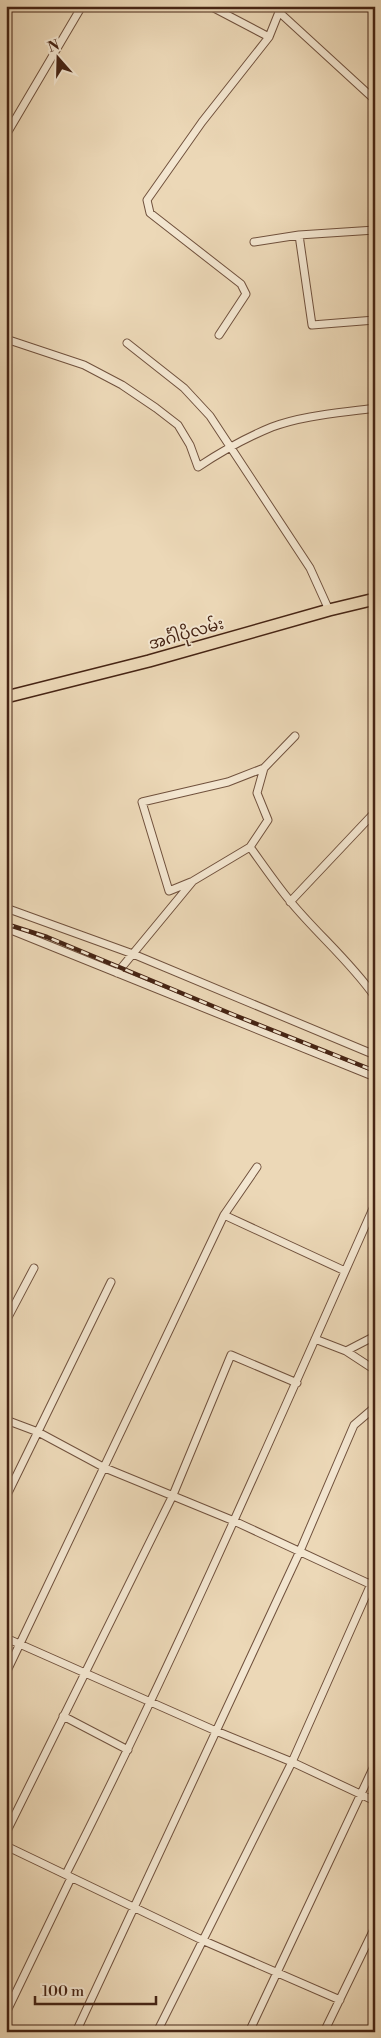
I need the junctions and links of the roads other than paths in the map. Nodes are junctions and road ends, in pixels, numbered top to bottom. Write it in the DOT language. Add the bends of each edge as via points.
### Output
graph roads {
  1 [pos="82,6"];
  2 [pos="210,6"];
  3 [pos="278,9"];
  4 [pos="269,37"];
  5 [pos="375,100"];
  6 [pos="6,135"];
  7 [pos="374,231"];
  8 [pos="299,235"];
  9 [pos="254,242"];
  10 [pos="375,320"];
  11 [pos="219,335"];
  12 [pos="6,339"];
  13 [pos="127,343"];
  14 [pos="375,408"];
  15 [pos="230,446"];
  16 [pos="375,599"];
  17 [pos="329,610"];
  18 [pos="6,697"];
  19 [pos="295,736"];
  20 [pos="264,768"];
  21 [pos="375,812"];
  22 [pos="250,847"];
  23 [pos="193,881"];
  24 [pos="290,902"];
  25 [pos="6,908"];
  26 [pos="6,928"];
  27 [pos="133,954"];
  28 [pos="117,973"];
  29 [pos="375,997"];
  30 [pos="375,1055"];
  31 [pos="375,1077"];
  32 [pos="257,1167"];
  33 [pos="375,1204"];
  34 [pos="224,1214"];
  35 [pos="34,1268"];
  36 [pos="345,1271"];
  37 [pos="111,1282"];
  38 [pos="6,1321"];
  39 [pos="375,1336"];
  40 [pos="315,1339"];
  41 [pos="346,1351"];
  42 [pos="375,1370"];
  43 [pos="297,1382"];
  44 [pos="375,1407"];
  45 [pos="6,1420"];
  46 [pos="38,1432"];
  47 [pos="105,1468"];
  48 [pos="172,1495"];
  49 [pos="6,1497"];
  50 [pos="234,1521"];
  51 [pos="300,1551"];
  52 [pos="375,1575"];
  53 [pos="373,1585"];
  54 [pos="6,1638"];
  55 [pos="20,1645"];
  56 [pos="84,1672"];
  57 [pos="6,1673"];
  58 [pos="151,1701"];
  59 [pos="62,1716"];
  60 [pos="216,1731"];
  61 [pos="128,1750"];
  62 [pos="292,1762"];
  63 [pos="375,1764"];
  64 [pos="361,1795"];
  65 [pos="375,1801"];
  66 [pos="6,1833"];
  67 [pos="6,1846"];
  68 [pos="68,1876"];
  69 [pos="133,1907"];
  70 [pos="375,1927"];
  71 [pos="202,1940"];
  72 [pos="275,1973"];
  73 [pos="340,2000"];
  74 [pos="6,2013"];
  75 [pos="76,2032"];
  76 [pos="157,2032"];
  77 [pos="249,2032"];
  78 [pos="324,2032"];
  1 -- 6 [label="street"];
  2 -- 4 [label="street"];
  3 -- 4 [label="street"];
  3 -- 5 [label="street"];
  4 -- 11 [label="street" via="202,122 147,200 150,213 241,284 246,294"];
  7 -- 8 [label="street"];
  8 -- 9 [label="street"];
  8 -- 10 [label="street" via="312,325"];
  12 -- 15 [label="street" via="84,365 122,385 178,425 198,467"];
  13 -- 15 [label="street" via="184,388 210,416"];
  14 -- 15 [label="street" via="302,419"];
  15 -- 17 [label="street" via="310,568"];
  16 -- 17 [label="main road, အင်္ဂါပိုလမ်း"];
  17 -- 18 [label="main road, အင်္ဂါပိုလမ်း"];
  19 -- 20 [label="street"];
  20 -- 22 [label="street" via="257,793 268,820"];
  20 -- 23 [label="street" via="228,782 142,802 169,891"];
  21 -- 24 [label="street"];
  22 -- 23 [label="street"];
  22 -- 24 [label="street"];
  23 -- 27 [label="street"];
  24 -- 29 [label="street"];
  25 -- 27 [label="street"];
  26 -- 28 [label="street"];
  27 -- 28 [label="street"];
  27 -- 30 [label="street"];
  28 -- 31 [label="street"];
  32 -- 34 [label="street"];
  33 -- 36 [label="street"];
  34 -- 36 [label="street"];
  34 -- 47 [label="street"];
  35 -- 38 [label="street"];
  36 -- 40 [label="street"];
  37 -- 46 [label="street"];
  39 -- 41 [label="street"];
  40 -- 41 [label="street"];
  40 -- 43 [label="street"];
  41 -- 42 [label="street"];
  43 -- 48 [label="street" via="231,1355"];
  43 -- 50 [label="street"];
  44 -- 51 [label="street" via="354,1425"];
  45 -- 46 [label="street"];
  46 -- 47 [label="street"];
  46 -- 49 [label="street"];
  47 -- 48 [label="street"];
  47 -- 55 [label="street"];
  48 -- 50 [label="street"];
  48 -- 56 [label="street"];
  50 -- 51 [label="street"];
  50 -- 58 [label="street"];
  51 -- 53 [label="street"];
  51 -- 60 [label="street"];
  52 -- 53 [label="street"];
  53 -- 62 [label="street"];
  54 -- 55 [label="street"];
  55 -- 56 [label="street"];
  55 -- 57 [label="street"];
  56 -- 58 [label="street"];
  56 -- 59 [label="street"];
  58 -- 60 [label="street"];
  58 -- 61 [label="street"];
  59 -- 61 [label="street"];
  59 -- 66 [label="street"];
  60 -- 62 [label="street"];
  60 -- 69 [label="street"];
  61 -- 68 [label="street"];
  62 -- 64 [label="street"];
  62 -- 71 [label="street"];
  63 -- 64 [label="street"];
  64 -- 65 [label="street"];
  64 -- 72 [label="street"];
  67 -- 68 [label="street"];
  68 -- 69 [label="street"];
  68 -- 74 [label="street"];
  69 -- 71 [label="street"];
  69 -- 75 [label="street"];
  70 -- 73 [label="street"];
  71 -- 72 [label="street"];
  71 -- 76 [label="street"];
  72 -- 73 [label="street"];
  72 -- 77 [label="street"];
  73 -- 78 [label="street"];
}
